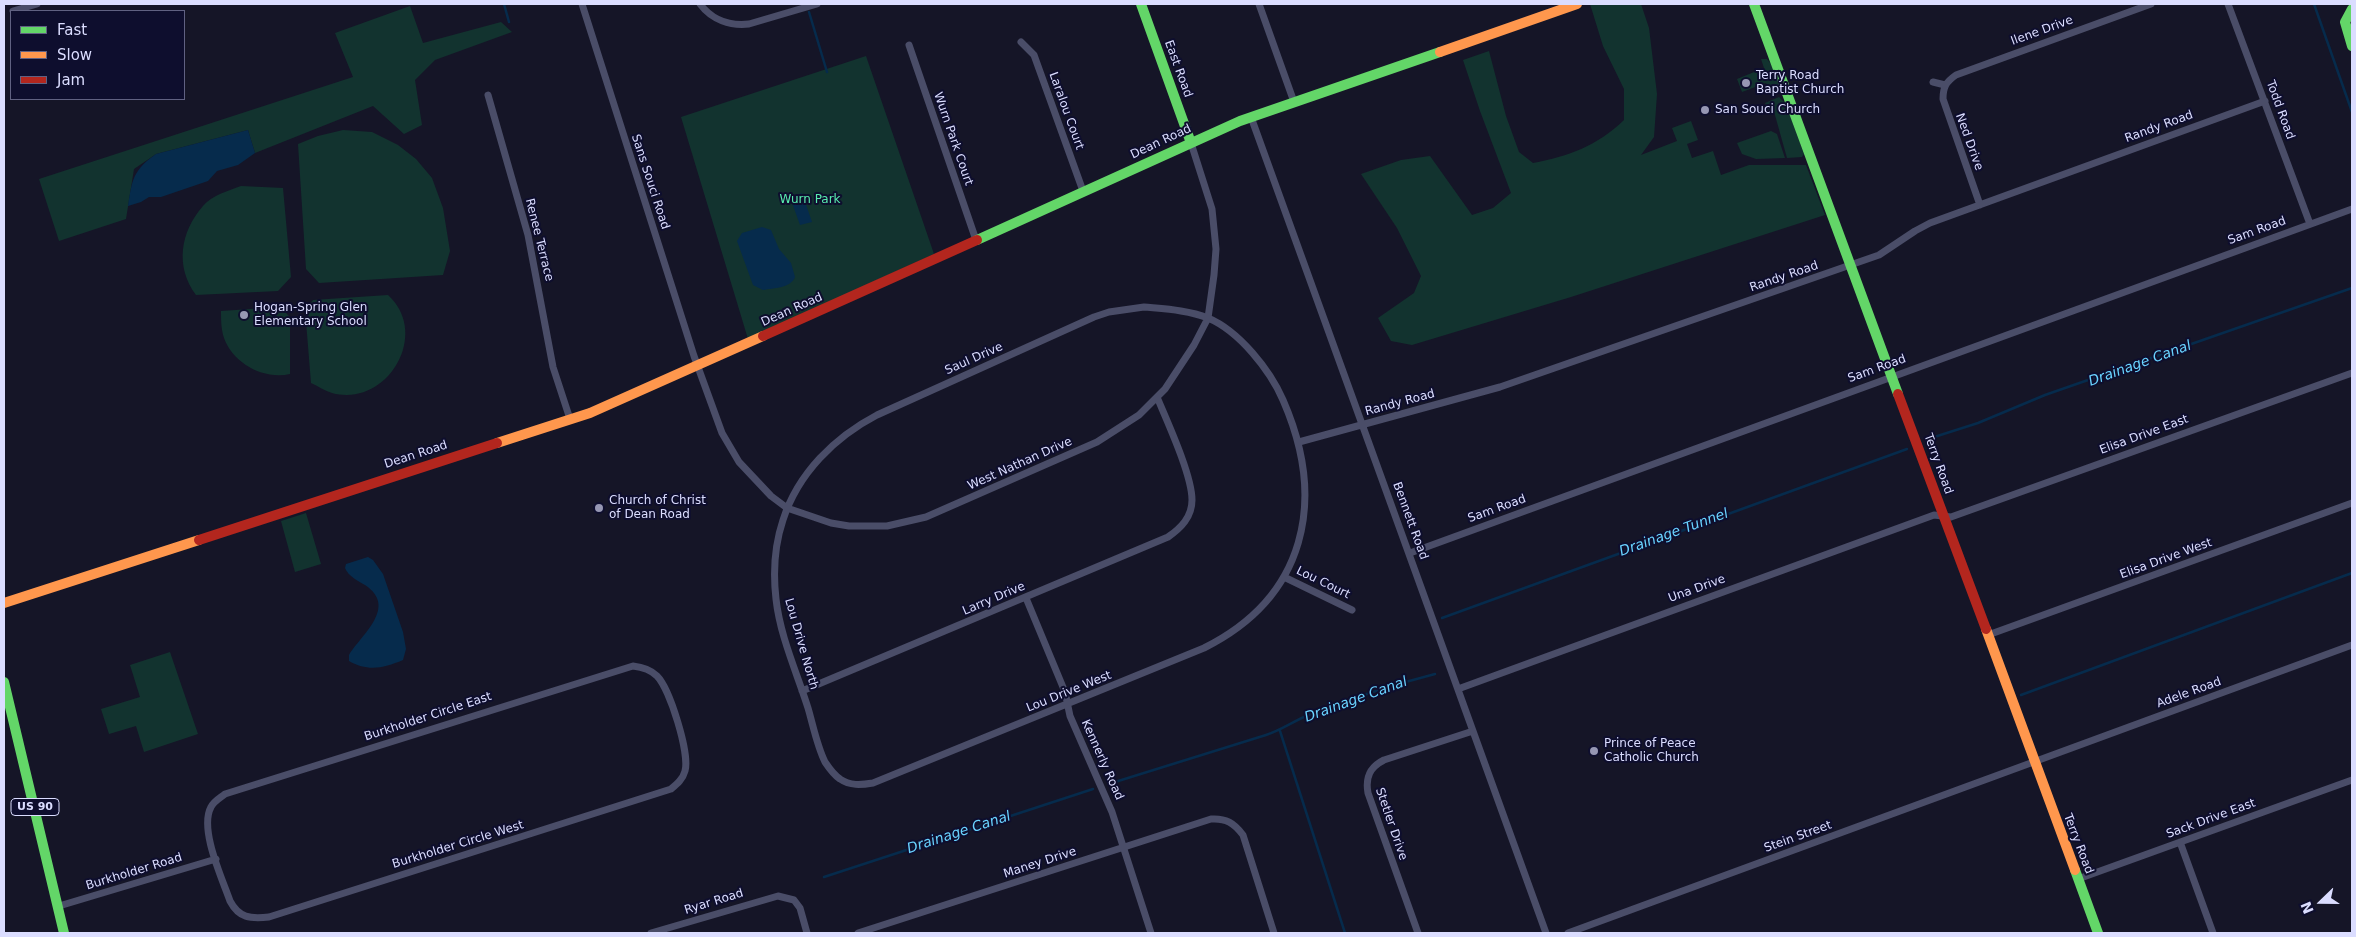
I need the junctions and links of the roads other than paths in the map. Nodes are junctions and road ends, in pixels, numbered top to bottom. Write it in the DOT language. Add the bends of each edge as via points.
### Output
graph roads {
  1 [pos="37,4"];
  2 [pos="582,4"];
  3 [pos="700,4"];
  4 [pos="817,4"];
  5 [pos="1141,4"];
  6 [pos="1259,4"];
  7 [pos="1577,4"];
  8 [pos="1754,4"];
  9 [pos="2151,4"];
  10 [pos="2228,4"];
  11 [pos="2352,9"];
  12 [pos="18,10"];
  13 [pos="1021,42"];
  14 [pos="909,45"];
  15 [pos="2352,46"];
  16 [pos="1933,82"];
  17 [pos="1945,85"];
  18 [pos="488,96"];
  19 [pos="2265,101"];
  20 [pos="1294,102"];
  21 [pos="1251,117"];
  22 [pos="1190,143"];
  23 [pos="1083,191"];
  24 [pos="1980,205"];
  25 [pos="2352,209"];
  26 [pos="2310,224"];
  27 [pos="976,240"];
  28 [pos="1850,265"];
  29 [pos="1208,318"];
  30 [pos="699,366"];
  31 [pos="2352,373"];
  32 [pos="1892,376"];
  33 [pos="1157,397"];
  34 [pos="570,419"];
  35 [pos="1363,425"];
  36 [pos="1298,442"];
  37 [pos="2352,503"];
  38 [pos="787,508"];
  39 [pos="1944,516"];
  40 [pos="1410,553"];
  41 [pos="1284,577"];
  42 [pos="1026,598"];
  43 [pos="4,603"];
  44 [pos="1352,610"];
  45 [pos="1988,636"];
  46 [pos="2352,645"];
  47 [pos="4,682"];
  48 [pos="1458,689"];
  49 [pos="802,691"];
  50 [pos="5,696"];
  51 [pos="1068,704"];
  52 [pos="677,724"];
  53 [pos="1473,731"];
  54 [pos="2034,761"];
  55 [pos="840,780"];
  56 [pos="2352,780"];
  57 [pos="2180,842"];
  58 [pos="1124,847"];
  59 [pos="216,859"];
  60 [pos="2078,879"];
  61 [pos="59,906"];
  62 [pos="64,933"];
  63 [pos="651,933"];
  64 [pos="807,933"];
  65 [pos="858,933"];
  66 [pos="1151,933"];
  67 [pos="1274,933"];
  68 [pos="1418,933"];
  69 [pos="1546,933"];
  70 [pos="1568,933"];
  71 [pos="2098,933"];
  72 [pos="2213,933"];
  1 -- 12 [label="street"];
  2 -- 30 [label="street, Sans Souci Road"];
  3 -- 4 [label="street" via="720,20 739,25"];
  5 -- 22 [label="main road, East Road"];
  6 -- 20 [label="street"];
  7 -- 20 [label="main road, Dean Road"];
  8 -- 28 [label="main road, Terry Road"];
  9 -- 17 [label="street, Ilene Drive" via="1956,75"];
  10 -- 19 [label="street, Todd Road"];
  11 -- 15 [label="main road" via="2345,18"];
  13 -- 23 [label="street, Laralou Court" via="1034,55"];
  14 -- 27 [label="street, Wurn Park Court"];
  16 -- 17 [label="street"];
  17 -- 24 [label="street, Ned Drive" via="1942,99"];
  18 -- 34 [label="street, Renee Terrace" via="531,244 553,368"];
  19 -- 24 [label="street, Randy Road"];
  19 -- 26 [label="street, Todd Road"];
  20 -- 21 [label="main road, Dean Road"];
  21 -- 22 [label="main road, Dean Road"];
  21 -- 35 [label="street, Bennett Road"];
  22 -- 23 [label="main road, Dean Road"];
  22 -- 29 [label="street, West Nathan Drive" via="1206,186 1215,228 1214,275"];
  23 -- 27 [label="main road, Dean Road"];
  24 -- 28 [label="street, Randy Road" via="1922,226 1886,251"];
  25 -- 26 [label="street, Sam Road"];
  26 -- 32 [label="street, Sam Road"];
  27 -- 30 [label="main road, Dean Road"];
  28 -- 32 [label="main road, Terry Road"];
  28 -- 35 [label="street, Randy Road" via="1500,387"];
  29 -- 33 [label="street, West Nathan Drive" via="1194,345"];
  29 -- 36 [label="street, Lou Drive West" via="1247,348 1272,377"];
  29 -- 38 [label="street, Saul Drive" via="1144,307 1109,312 877,415 844,435 807,474"];
  30 -- 34 [label="main road, Dean Road"];
  30 -- 38 [label="street, Sans Souci Road" via="722,433 734,454 751,477"];
  31 -- 39 [label="street, Elisa Drive East" via="1951,517"];
  32 -- 39 [label="main road, Terry Road"];
  32 -- 40 [label="street, Sam Road"];
  33 -- 38 [label="street, West Nathan Drive" via="1139,415 1097,442 913,521 886,526 849,526"];
  33 -- 42 [label="street, Larry Drive" via="1190,485 1192,499 1188,517 1168,537"];
  34 -- 43 [label="main road, Dean Road"];
  35 -- 36 [label="street, Randy Road"];
  35 -- 40 [label="street, Bennett Road"];
  36 -- 41 [label="street, Lou Drive West" via="1305,473 1304,518"];
  37 -- 45 [label="street, Elisa Drive West"];
  38 -- 49 [label="street, Lou Drive North" via="776,555 776,599"];
  39 -- 45 [label="main road, Terry Road"];
  39 -- 48 [label="street, Una Drive" via="1934,515"];
  40 -- 48 [label="street, Bennett Road"];
  41 -- 44 [label="street, Lou Court"];
  41 -- 51 [label="street, Lou Drive West" via="1251,618 1225,638"];
  42 -- 49 [label="street, Larry Drive"];
  42 -- 51 [label="street, Kennerly Road"];
  45 -- 54 [label="main road, Terry Road"];
  46 -- 54 [label="street, Adele Road"];
  47 -- 50 [label="main road, US 90"];
  48 -- 53 [label="street, Bennett Road"];
  49 -- 55 [label="street, Lou Drive North" via="825,761"];
  50 -- 61 [label="main road, US 90"];
  51 -- 55 [label="street, Lou Drive West" via="873,783 850,784"];
  51 -- 58 [label="street, Kennerly Road" via="1070,716"];
  52 -- 59 [label="street, Burkholder Circle East" via="667,693 657,676 642,667 625,667 234,790 217,800 208,813 208,832"];
  52 -- 59 [label="street, Burkholder Circle West" via="686,756 685,772 664,792 269,917 248,918 234,909"];
  53 -- 68 [label="street, Stetler Drive" via="1384,760 1376,764 1368,776 1368,793"];
  53 -- 69 [label="street, Bennett Road"];
  54 -- 60 [label="main road, Terry Road"];
  54 -- 70 [label="street, Stein Street"];
  56 -- 57 [label="street, Sack Drive East"];
  57 -- 60 [label="street, Sack Drive East"];
  57 -- 72 [label="street"];
  58 -- 65 [label="street, Maney Drive"];
  58 -- 66 [label="street, Kennerly Road"];
  58 -- 67 [label="street, Maney Drive" via="1212,819 1229,821 1243,835"];
  59 -- 61 [label="street, Burkholder Road"];
  60 -- 71 [label="main road, Terry Road"];
  61 -- 62 [label="main road, US 90"];
  63 -- 64 [label="street, Ryar Road" via="768,898 785,897 794,900 800,908"];
}
